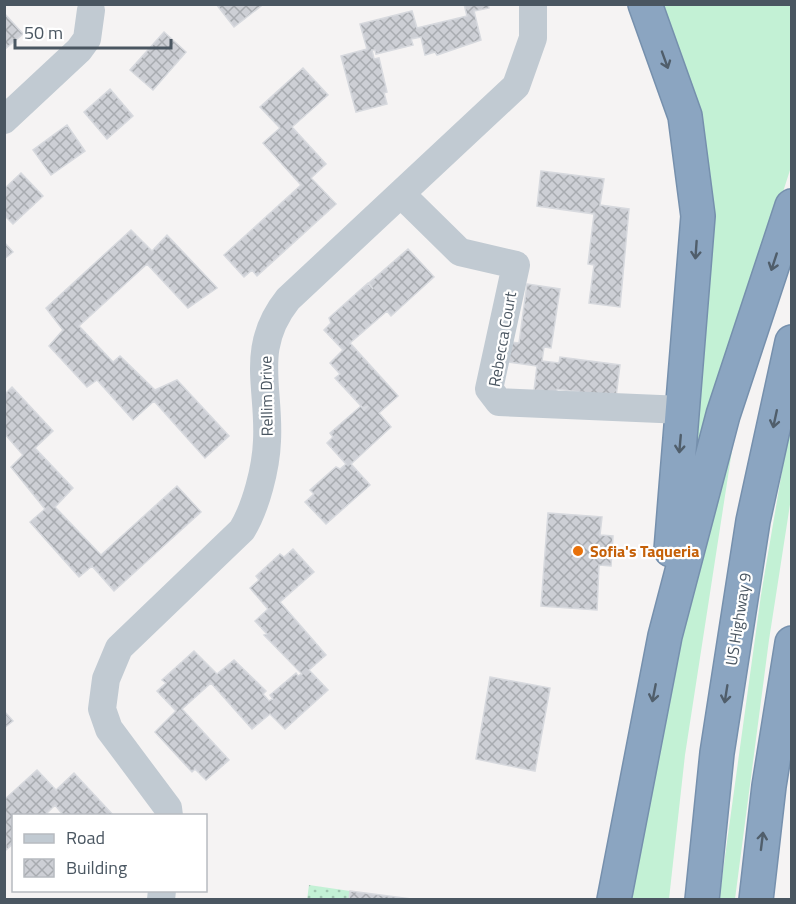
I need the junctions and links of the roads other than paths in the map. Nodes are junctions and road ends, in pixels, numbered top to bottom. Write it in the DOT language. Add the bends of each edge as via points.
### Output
graph roads {
  1 [pos="533,4"];
  2 [pos="645,4"];
  3 [pos="91,10"];
  4 [pos="4,120"];
  5 [pos="402,195"];
  6 [pos="792,206"];
  7 [pos="792,342"];
  8 [pos="683,410"];
  9 [pos="665,636"];
  10 [pos="792,643"];
  11 [pos="170,814"];
  12 [pos="614,900"];
  13 [pos="702,900"];
  14 [pos="756,900"];
  1 -- 5 [label="street, Rellim Drive" via="533,38 516,86"];
  2 -- 8 [label="highway, one-way" via="685,116 698,216"];
  3 -- 4 [label="street" via="87,39 79,50"];
  5 -- 8 [label="street, Rebecca Court" via="460,252 516,265 489,389 493,397 500,402"];
  5 -- 11 [label="street, Rellim Drive" via="278,311 267,333 263,382 267,442 254,511 242,530 119,648 106,679 102,709 109,729"];
  6 -- 9 [label="highway, one-way" via="723,415"];
  7 -- 13 [label="highway, US Highway 9, one-way" via="753,521 717,753"];
  8 -- 9 [label="highway, one-way"];
  9 -- 12 [label="highway, one-way"];
  14 -- 10 [label="highway, one-way"];
}
